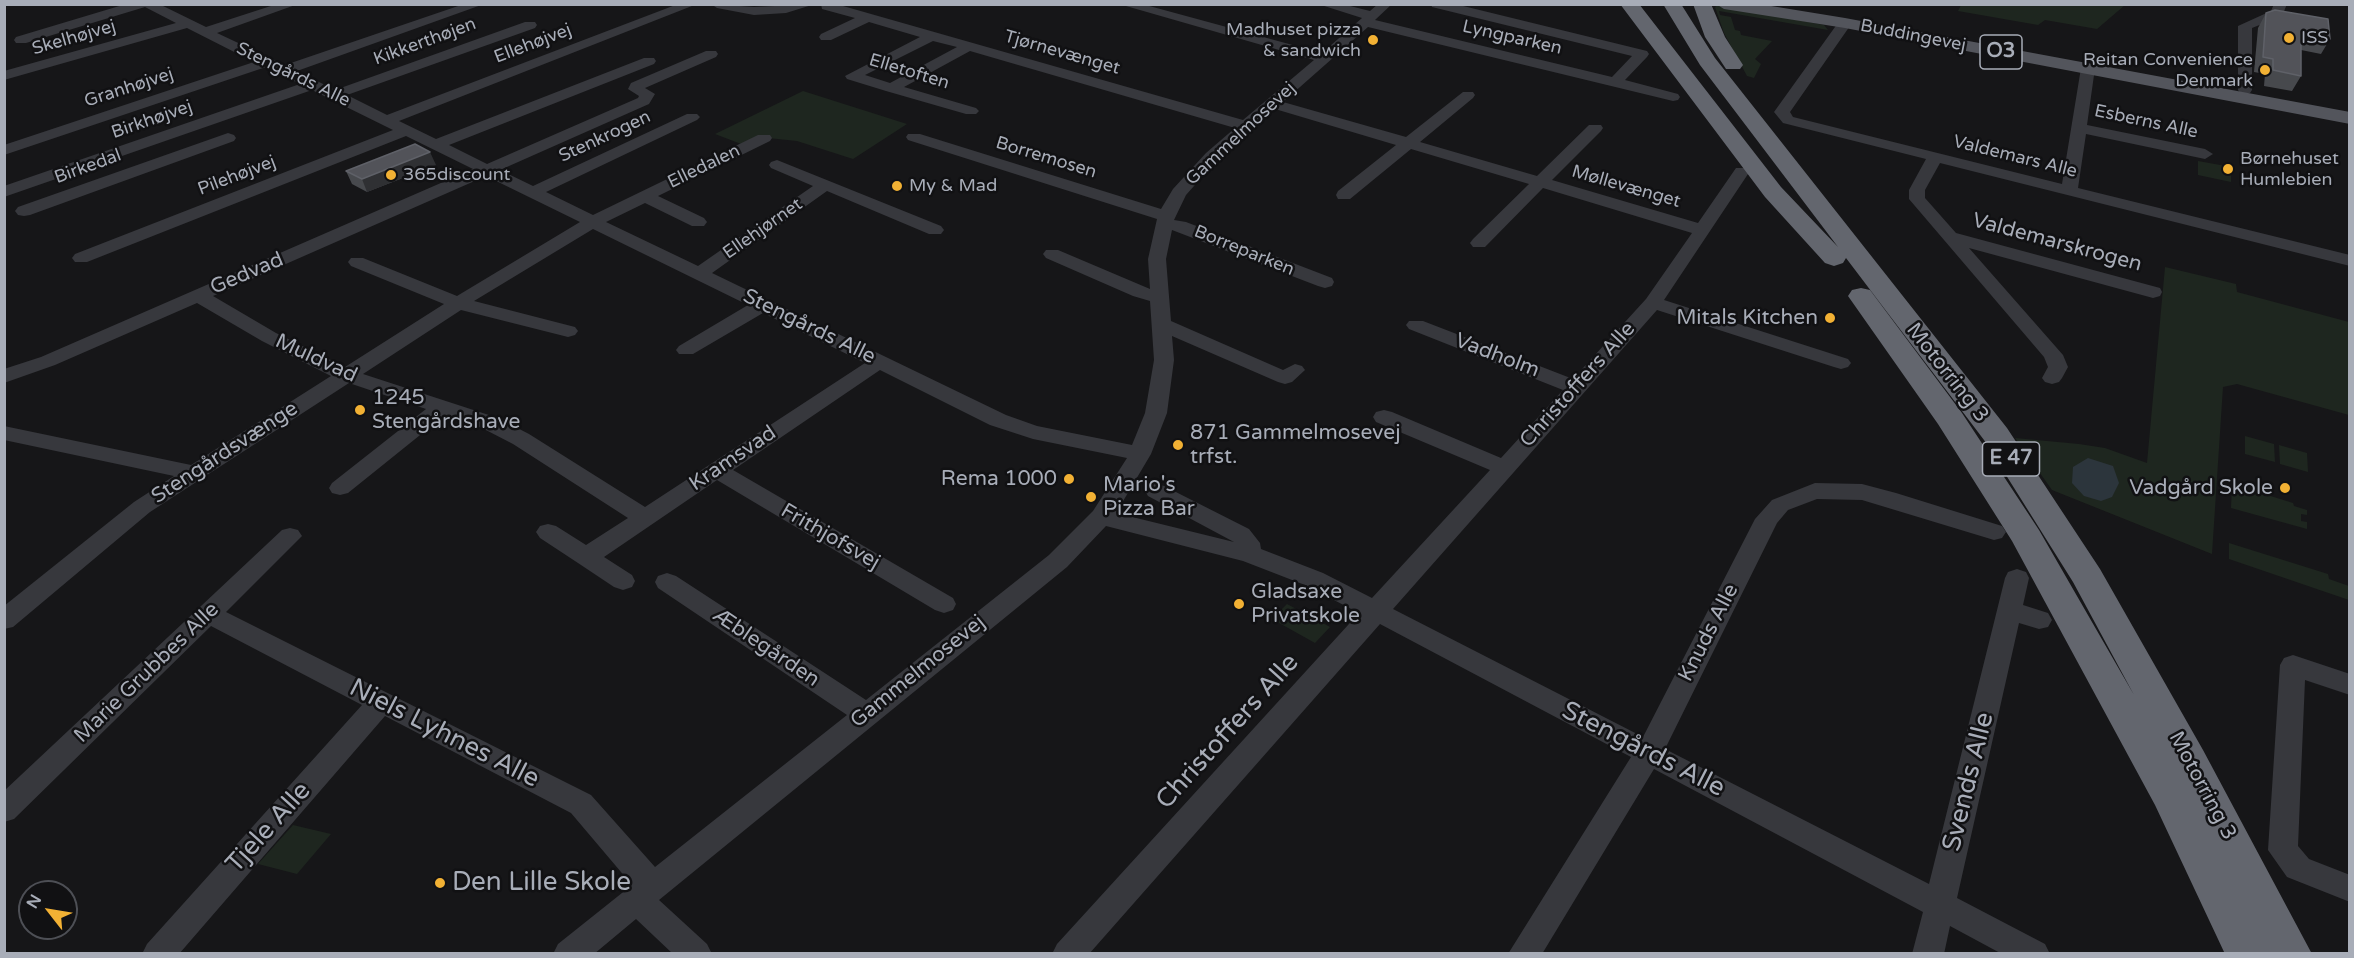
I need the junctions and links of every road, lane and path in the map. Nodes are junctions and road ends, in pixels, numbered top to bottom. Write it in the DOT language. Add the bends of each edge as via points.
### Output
graph roads {
  1 [pos="142,4"];
  2 [pos="148,4"];
  3 [pos="292,4"];
  4 [pos="478,4"];
  5 [pos="691,4"];
  6 [pos="717,4"];
  7 [pos="809,4"];
  8 [pos="1125,4"];
  9 [pos="1324,4"];
  10 [pos="1386,4"];
  11 [pos="1437,4"];
  12 [pos="1629,4"];
  13 [pos="1654,4"];
  14 [pos="1672,4"];
  15 [pos="1702,4"];
  16 [pos="1724,4"];
  17 [pos="1785,4"];
  18 [pos="2281,4"];
  19 [pos="827,6"];
  20 [pos="1747,6"];
  21 [pos="1848,17"];
  22 [pos="867,18"];
  23 [pos="1369,19"];
  24 [pos="188,24"];
  25 [pos="530,25"];
  26 [pos="205,32"];
  27 [pos="808,32"];
  28 [pos="932,36"];
  29 [pos="826,37"];
  30 [pos="21,40"];
  31 [pos="844,43"];
  32 [pos="968,47"];
  33 [pos="711,54"];
  34 [pos="1324,58"];
  35 [pos="649,60"];
  36 [pos="267,63"];
  37 [pos="2088,68"];
  38 [pos="283,70"];
  39 [pos="4,76"];
  40 [pos="1615,82"];
  41 [pos="312,85"];
  42 [pos="891,88"];
  43 [pos="2245,90"];
  44 [pos="334,95"];
  45 [pos="1468,95"];
  46 [pos="1673,97"];
  47 [pos="1272,103"];
  48 [pos="2349,109"];
  49 [pos="971,111"];
  50 [pos="692,117"];
  51 [pos="2349,117"];
  52 [pos="388,120"];
  53 [pos="1246,126"];
  54 [pos="1595,128"];
  55 [pos="2079,128"];
  56 [pos="408,130"];
  57 [pos="914,137"];
  58 [pos="228,138"];
  59 [pos="764,138"];
  60 [pos="1408,143"];
  61 [pos="438,144"];
  62 [pos="139,145"];
  63 [pos="4,150"];
  64 [pos="2205,154"];
  65 [pos="1935,158"];
  66 [pos="165,160"];
  67 [pos="777,165"];
  68 [pos="488,170"];
  69 [pos="1742,180"];
  70 [pos="1540,182"];
  71 [pos="825,185"];
  72 [pos="2069,190"];
  73 [pos="4,192"];
  74 [pos="534,192"];
  75 [pos="1344,195"];
  76 [pos="644,196"];
  77 [pos="24,211"];
  78 [pos="1164,219"];
  79 [pos="594,221"];
  80 [pos="698,222"];
  81 [pos="935,230"];
  82 [pos="1702,230"];
  83 [pos="1950,237"];
  84 [pos="1479,243"];
  85 [pos="1837,246"];
  86 [pos="1052,254"];
  87 [pos="81,258"];
  88 [pos="2349,261"];
  89 [pos="357,262"];
  90 [pos="700,273"];
  91 [pos="1324,282"];
  92 [pos="2153,292"];
  93 [pos="197,295"];
  94 [pos="1159,297"];
  95 [pos="458,303"];
  96 [pos="1653,303"];
  97 [pos="764,304"];
  98 [pos="1160,323"];
  99 [pos="1416,325"];
  100 [pos="568,332"];
  101 [pos="686,350"];
  102 [pos="4,358"];
  103 [pos="879,362"];
  104 [pos="1841,363"];
  105 [pos="23,368"];
  106 [pos="1295,370"];
  107 [pos="346,375"];
  108 [pos="4,377"];
  109 [pos="2052,378"];
  110 [pos="1577,388"];
  111 [pos="442,407"];
  112 [pos="1384,417"];
  113 [pos="4,433"];
  114 [pos="1140,454"];
  115 [pos="1503,467"];
  116 [pos="716,471"];
  117 [pos="194,473"];
  118 [pos="340,488"];
  119 [pos="1156,491"];
  120 [pos="1101,517"];
  121 [pos="645,518"];
  122 [pos="548,532"];
  123 [pos="1994,532"];
  124 [pos="290,536"];
  125 [pos="1249,554"];
  126 [pos="586,557"];
  127 [pos="2017,578"];
  128 [pos="622,580"];
  129 [pos="667,582"];
  130 [pos="944,604"];
  131 [pos="2010,610"];
  132 [pos="1375,611"];
  133 [pos="209,614"];
  134 [pos="4,620"];
  135 [pos="2039,620"];
  136 [pos="2349,685"];
  137 [pos="381,702"];
  138 [pos="866,714"];
  139 [pos="1649,753"];
  140 [pos="4,810"];
  141 [pos="2349,890"];
  142 [pos="645,893"];
  143 [pos="1940,904"];
  144 [pos="158,954"];
  145 [pos="569,954"];
  146 [pos="696,954"];
  147 [pos="1068,954"];
  148 [pos="1524,954"];
  149 [pos="1928,954"];
  150 [pos="2034,954"];
  151 [pos="2248,954"];
  152 [pos="2290,954"];
  1 -- 30 [label="street"];
  2 -- 24 [label="street, Stengårds Alle"];
  3 -- 26 [label="street"];
  4 -- 38 [label="street"];
  5 -- 52 [label="street, Ellehøjvej"];
  6 -- 7 [label="street" via="754,11"];
  8 -- 34 [label="street"];
  9 -- 23 [label="street, Lyngparken"];
  10 -- 23 [label="street, Gammelmosevej"];
  11 -- 40 [label="street, Lyngparken" via="1642,54"];
  12 -- 85 [label="highway" via="1773,192"];
  13 -- 85 [label="highway, Motorring 3 / E 47" via="1680,48"];
  14 -- 85 [label="highway, Motorring 3 / E 47" via="1707,61"];
  15 -- 85 [label="highway" via="1715,37 1814,182"];
  16 -- 20 [label="main road, Buddingevej / O3"];
  17 -- 21 [label="main road, Buddingevej / O3"];
  18 -- 43 [label="street" via="2277,13 2245,26"];
  19 -- 22 [label="street, Tjørnevænget"];
  20 -- 21 [label="main road, Buddingevej / O3"];
  21 -- 37 [label="main road, Buddingevej / O3"];
  21 -- 43 [label="main road, Buddingevej / O3"];
  21 -- 65 [label="street, Valdemars Alle" via="1782,115 1793,122"];
  22 -- 28 [label="street, Tjørnevænget"];
  22 -- 29 [label="street"];
  23 -- 34 [label="street, Gammelmosevej"];
  23 -- 40 [label="street, Lyngparken"];
  24 -- 26 [label="street, Stengårds Alle"];
  24 -- 39 [label="street, Skelhøjvej"];
  25 -- 44 [label="street, Kikkerthøjen"];
  26 -- 36 [label="street, Stengårds Alle"];
  27 -- 29 [label="street"];
  28 -- 32 [label="street, Tjørnevænget"];
  28 -- 42 [label="street, Elletoften" via="852,76"];
  29 -- 31 [label="street"];
  32 -- 42 [label="street"];
  32 -- 53 [label="street, Tjørnevænget"];
  33 -- 68 [label="street" via="636,86 635,89 648,94 644,101"];
  34 -- 47 [label="street, Gammelmosevej"];
  35 -- 61 [label="street"];
  36 -- 38 [label="street, Stengårds Alle"];
  36 -- 63 [label="street, Granhøjvej"];
  37 -- 51 [label="main road, Buddingevej / O3"];
  37 -- 55 [label="street, Esberns Alle"];
  38 -- 41 [label="street, Stengårds Alle"];
  40 -- 46 [label="street, Lyngparken"];
  41 -- 44 [label="street, Stengårds Alle"];
  41 -- 62 [label="street, Birkhøjvej"];
  42 -- 49 [label="street, Elletoften"];
  43 -- 48 [label="main road, Buddingevej / O3"];
  44 -- 52 [label="street, Stengårds Alle"];
  45 -- 60 [label="street"];
  47 -- 53 [label="street, Gammelmosevej"];
  47 -- 60 [label="street, Møllevænget"];
  50 -- 74 [label="street, Stenkrogen"];
  52 -- 56 [label="street, Stengårds Alle"];
  53 -- 78 [label="street, Gammelmosevej" via="1191,178"];
  54 -- 70 [label="street, Møllevænget"];
  55 -- 64 [label="street, Esberns Alle"];
  55 -- 72 [label="street, Esberns Alle"];
  56 -- 61 [label="street, Stengårds Alle"];
  56 -- 87 [label="street, Pilehøjvej"];
  57 -- 78 [label="street, Borremosen"];
  58 -- 66 [label="street, Birkedal"];
  59 -- 76 [label="street, Elledalen"];
  60 -- 70 [label="street, Møllevænget"];
  60 -- 75 [label="street"];
  61 -- 68 [label="street, Stengårds Alle"];
  62 -- 66 [label="street, Birkedal"];
  62 -- 73 [label="street, Birkhøjvej"];
  65 -- 72 [label="street, Valdemars Alle"];
  65 -- 83 [label="street, Valdemarskrogen" via="1916,194"];
  66 -- 77 [label="street, Birkedal"];
  67 -- 71 [label="street, Ellehjørnet"];
  68 -- 74 [label="street, Stengårds Alle"];
  68 -- 93 [label="street, Gedvad"];
  69 -- 82 [label="street, Christoffers Alle"];
  70 -- 82 [label="street, Møllevænget"];
  70 -- 84 [label="street, Møllevænget"];
  71 -- 81 [label="street, Ellehjørnet"];
  71 -- 90 [label="street, Ellehjørnet"];
  72 -- 88 [label="street, Valdemars Alle"];
  74 -- 79 [label="street, Stengårds Alle"];
  76 -- 79 [label="street, Elledalen"];
  76 -- 80 [label="street, Elledalen"];
  78 -- 91 [label="street, Borreparken"];
  78 -- 94 [label="street, Gammelmosevej" via="1157,260"];
  79 -- 90 [label="street, Stengårds Alle"];
  79 -- 95 [label="street, Stengårdsvænge"];
  82 -- 96 [label="street, Christoffers Alle"];
  83 -- 92 [label="street, Valdemarskrogen"];
  83 -- 109 [label="street, Valdemarskrogen" via="2053,355 2058,367"];
  85 -- 151 [label="highway, Motorring 3 / E 47" via="2027,538 2165,786"];
  85 -- 152 [label="highway, Motorring 3 / E 47" via="1996,435 2088,578"];
  86 -- 94 [label="street"];
  89 -- 95 [label="street"];
  90 -- 97 [label="street, Stengårds Alle"];
  93 -- 105 [label="street, Gedvad" via="48,361"];
  93 -- 107 [label="street, Muldvad"];
  94 -- 98 [label="street, Gammelmosevej"];
  95 -- 100 [label="street"];
  95 -- 107 [label="street, Stengårdsvænge"];
  96 -- 104 [label="street, Christoffers Alle"];
  96 -- 110 [label="street, Christoffers Alle"];
  97 -- 101 [label="street"];
  97 -- 103 [label="street, Stengårds Alle"];
  98 -- 106 [label="street" via="1285,378"];
  98 -- 114 [label="street, Gammelmosevej" via="1164,372 1156,413"];
  99 -- 110 [label="street, Vadholm"];
  102 -- 105 [label="street"];
  103 -- 114 [label="street, Stengårds Alle" via="998,420 1033,432"];
  103 -- 116 [label="street, Kramsvad"];
  105 -- 108 [label="street, Gedvad"];
  107 -- 111 [label="street, Muldvad"];
  107 -- 117 [label="street, Stengårdsvænge"];
  110 -- 115 [label="street, Christoffers Alle"];
  111 -- 118 [label="street"];
  111 -- 121 [label="street, Muldvad" via="517,437"];
  112 -- 115 [label="street, Christoffers Alle"];
  113 -- 117 [label="street"];
  114 -- 120 [label="street, Gammelmosevej"];
  115 -- 132 [label="street, Christoffers Alle"];
  116 -- 121 [label="street, Kramsvad"];
  116 -- 130 [label="street, Frithjofsvej"];
  117 -- 134 [label="street, Stengårdsvænge" via="126,519"];
  119 -- 125 [label="street" via="1241,535 1248,543"];
  120 -- 125 [label="street, Stengårds Alle"];
  120 -- 138 [label="street, Gammelmosevej" via="1058,561"];
  121 -- 126 [label="street, Kramsvad"];
  122 -- 126 [label="street"];
  123 -- 139 [label="street, Knuds Alle" via="1862,492 1815,491 1780,505 1767,519"];
  124 -- 133 [label="street, Marie Grubbes Alle"];
  125 -- 132 [label="street, Stengårds Alle" via="1314,579"];
  126 -- 128 [label="street"];
  127 -- 131 [label="street, Svends Alle"];
  129 -- 138 [label="street, Æblegården"];
  131 -- 135 [label="street"];
  131 -- 143 [label="street, Svends Alle"];
  132 -- 139 [label="street, Stengårds Alle"];
  132 -- 147 [label="street, Christoffers Alle"];
  133 -- 137 [label="street, Niels Lyhnes Alle"];
  133 -- 140 [label="street, Marie Grubbes Alle"];
  136 -- 141 [label="street" via="2293,665 2283,850 2298,868"];
  137 -- 142 [label="street, Niels Lyhnes Alle" via="581,804"];
  137 -- 144 [label="street, Tjele Alle"];
  138 -- 142 [label="street, Gammelmosevej"];
  139 -- 143 [label="street, Stengårds Alle"];
  139 -- 148 [label="street, Knuds Alle"];
  142 -- 145 [label="street, Gammelmosevej"];
  142 -- 146 [label="street, Niels Lyhnes Alle"];
  143 -- 149 [label="street, Svends Alle"];
  143 -- 150 [label="street, Stengårds Alle"];
}
